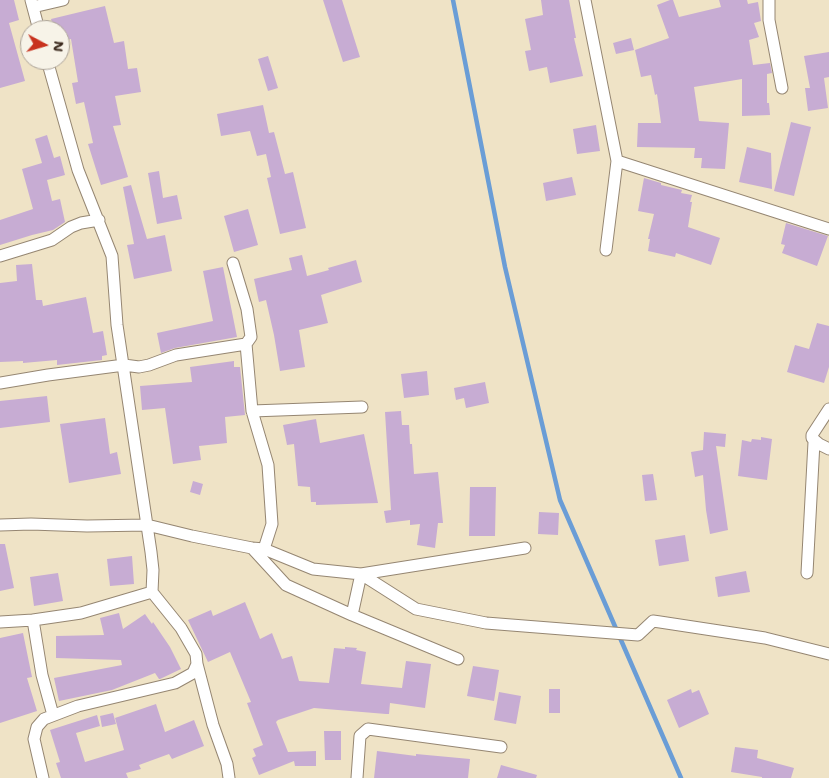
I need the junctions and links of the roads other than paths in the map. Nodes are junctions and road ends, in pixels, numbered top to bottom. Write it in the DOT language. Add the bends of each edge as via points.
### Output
graph roads {
  1 [pos="62,0"];
  2 [pos="585,0"];
  3 [pos="769,0"];
  4 [pos="32,4"];
  5 [pos="36,20"];
  6 [pos="50,70"];
  7 [pos="782,88"];
  8 [pos="618,161"];
  9 [pos="99,220"];
  10 [pos="829,229"];
  11 [pos="606,250"];
  12 [pos="0,256"];
  13 [pos="233,263"];
  14 [pos="246,344"];
  15 [pos="124,365"];
  16 [pos="0,383"];
  17 [pos="362,407"];
  18 [pos="829,409"];
  19 [pos="252,411"];
  20 [pos="814,442"];
  21 [pos="829,449"];
  22 [pos="0,525"];
  23 [pos="147,525"];
  24 [pos="252,548"];
  25 [pos="264,548"];
  26 [pos="525,548"];
  27 [pos="807,573"];
  28 [pos="361,574"];
  29 [pos="152,592"];
  30 [pos="352,615"];
  31 [pos="33,620"];
  32 [pos="0,622"];
  33 [pos="829,654"];
  34 [pos="458,659"];
  35 [pos="197,664"];
  36 [pos="53,715"];
  37 [pos="501,747"];
  38 [pos="43,778"];
  39 [pos="229,778"];
  40 [pos="356,778"];
  1 -- 4 [label="street"];
  2 -- 8 [label="street"];
  3 -- 7 [label="street"];
  4 -- 5 [label="street"];
  6 -- 9 [label="street" via="78,170"];
  8 -- 10 [label="street"];
  8 -- 11 [label="street"];
  9 -- 12 [label="street" via="81,223 52,240"];
  9 -- 15 [label="street" via="112,256 117,325"];
  13 -- 14 [label="street" via="247,309 251,337"];
  14 -- 15 [label="street" via="176,355 138,367"];
  14 -- 19 [label="street"];
  15 -- 16 [label="street"];
  15 -- 23 [label="street"];
  17 -- 19 [label="street"];
  18 -- 20 [label="street" via="812,435"];
  19 -- 25 [label="street" via="268,466 272,524"];
  20 -- 21 [label="street"];
  20 -- 27 [label="street"];
  22 -- 23 [label="street"];
  23 -- 24 [label="street"];
  23 -- 29 [label="street" via="153,570"];
  24 -- 25 [label="street"];
  24 -- 30 [label="street" via="286,586"];
  25 -- 28 [label="street" via="313,568"];
  26 -- 28 [label="street"];
  28 -- 30 [label="street"];
  28 -- 33 [label="street" via="416,609 486,623 638,635 653,622 660,622 766,638"];
  29 -- 31 [label="street" via="81,613"];
  29 -- 35 [label="street" via="181,628 196,654"];
  30 -- 34 [label="street"];
  31 -- 32 [label="street"];
  31 -- 36 [label="street"];
  35 -- 36 [label="street" via="193,673 175,683"];
  35 -- 39 [label="street"];
  36 -- 38 [label="street" via="37,727 34,739"];
  37 -- 40 [label="street" via="368,729 360,736"];
}
